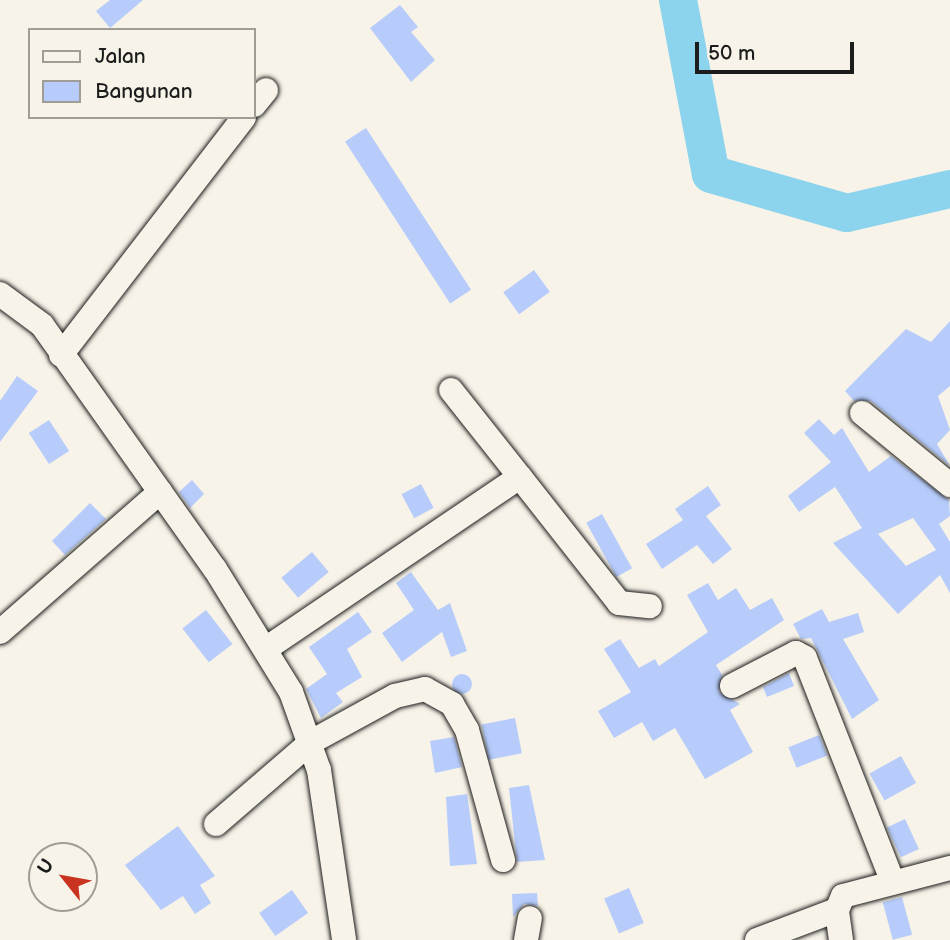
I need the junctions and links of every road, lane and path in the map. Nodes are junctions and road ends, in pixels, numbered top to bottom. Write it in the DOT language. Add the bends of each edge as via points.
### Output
graph roads {
  1 [pos="242,119"];
  2 [pos="0,293"];
  3 [pos="61,355"];
  4 [pos="451,390"];
  5 [pos="862,413"];
  6 [pos="520,477"];
  7 [pos="950,485"];
  8 [pos="160,492"];
  9 [pos="650,606"];
  10 [pos="0,632"];
  11 [pos="267,648"];
  12 [pos="732,686"];
  13 [pos="311,742"];
  14 [pos="216,824"];
  15 [pos="503,860"];
  16 [pos="950,868"];
  17 [pos="893,882"];
  18 [pos="837,910"];
  19 [pos="344,940"];
  20 [pos="757,940"];
  21 [pos="841,940"];
  1 -- 3 [label="street"];
  2 -- 3 [label="street" via="41,325"];
  3 -- 8 [label="street"];
  4 -- 6 [label="street"];
  5 -- 7 [label="street"];
  6 -- 9 [label="street" via="619,603"];
  6 -- 11 [label="street"];
  8 -- 10 [label="street"];
  8 -- 11 [label="street"];
  11 -- 13 [label="street"];
  12 -- 17 [label="street" via="796,653 805,658"];
  13 -- 14 [label="street"];
  13 -- 15 [label="street" via="415,688 439,693 467,730"];
  13 -- 19 [label="street"];
  16 -- 17 [label="street"];
  17 -- 18 [label="street" via="849,892"];
  18 -- 20 [label="street"];
  18 -- 21 [label="street"];
}
